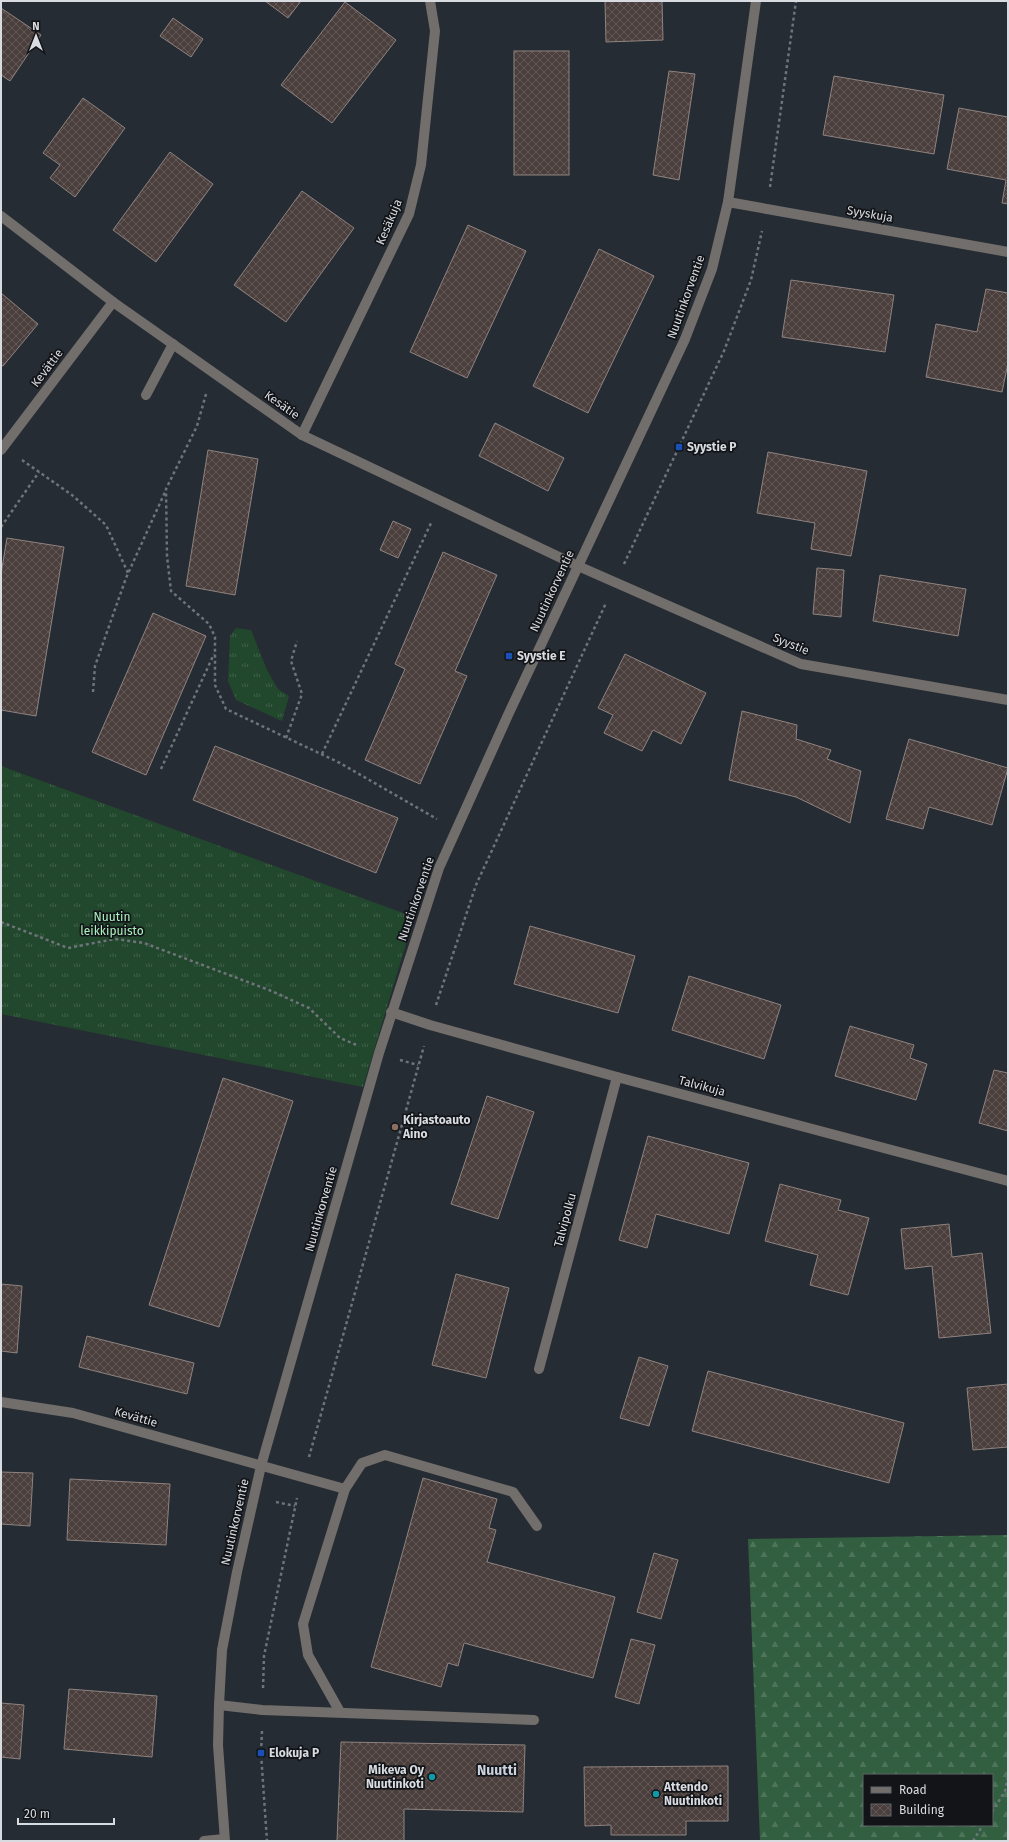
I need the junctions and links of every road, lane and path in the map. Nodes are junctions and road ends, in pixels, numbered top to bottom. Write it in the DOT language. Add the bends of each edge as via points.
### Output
graph roads {
  1 [pos="430,1"];
  2 [pos="756,1"];
  3 [pos="796,1"];
  4 [pos="728,202"];
  5 [pos="767,209"];
  6 [pos="1,216"];
  7 [pos="1008,252"];
  8 [pos="113,302"];
  9 [pos="173,344"];
  10 [pos="212,372"];
  11 [pos="146,395"];
  12 [pos="302,435"];
  13 [pos="2,449"];
  14 [pos="39,472"];
  15 [pos="166,490"];
  16 [pos="441,501"];
  17 [pos="1,527"];
  18 [pos="578,566"];
  19 [pos="128,573"];
  20 [pos="615,583"];
  21 [pos="297,641"];
  22 [pos="215,652"];
  23 [pos="93,692"];
  24 [pos="1008,700"];
  25 [pos="286,738"];
  26 [pos="322,754"];
  27 [pos="161,769"];
  28 [pos="456,830"];
  29 [pos="1,922"];
  30 [pos="391,1012"];
  31 [pos="430,1025"];
  32 [pos="378,1053"];
  33 [pos="617,1077"];
  34 [pos="1008,1182"];
  35 [pos="539,1369"];
  36 [pos="1,1402"];
  37 [pos="261,1466"];
  38 [pos="303,1477"];
  39 [pos="345,1489"];
  40 [pos="537,1526"];
  41 [pos="220,1705"];
  42 [pos="262,1710"];
  43 [pos="340,1712"];
  44 [pos="534,1720"];
  45 [pos="1008,1778"];
  46 [pos="993,1810"];
  47 [pos="982,1826"];
  48 [pos="224,1840"];
  49 [pos="204,1841"];
  50 [pos="268,1841"];
  51 [pos="973,1841"];
  1 -- 12 [label="street, Kesäkuja" via="435,30 421,165 409,214"];
  2 -- 4 [label="street, Nuutinkorventie"];
  3 -- 5 [label="path"];
  4 -- 5 [label="street, Syyskuja"];
  4 -- 18 [label="street, Nuutinkorventie" via="712,269 685,339"];
  5 -- 7 [label="street, Syyskuja"];
  5 -- 20 [label="path" via="751,280 724,351"];
  6 -- 8 [label="street, Kesätie"];
  8 -- 9 [label="street, Kesätie"];
  8 -- 13 [label="street, Kevättie"];
  9 -- 10 [label="street, Kesätie"];
  9 -- 11 [label="street"];
  10 -- 12 [label="street, Kesätie"];
  10 -- 15 [label="path" via="197,426"];
  12 -- 16 [label="street, Kesätie"];
  13 -- 14 [label="path"];
  14 -- 17 [label="path"];
  14 -- 19 [label="path" via="72,495 106,525"];
  15 -- 19 [label="path"];
  15 -- 22 [label="path" via="167,556 171,591 209,624 216,637"];
  16 -- 18 [label="street, Kesätie"];
  16 -- 26 [label="path"];
  18 -- 20 [label="street, Syystie"];
  18 -- 28 [label="street, Nuutinkorventie"];
  19 -- 23 [label="path" via="95,666"];
  20 -- 24 [label="street, Syystie" via="801,664"];
  20 -- 31 [label="path" via="476,885"];
  21 -- 25 [label="path" via="291,661 302,694"];
  22 -- 25 [label="path" via="215,685 226,709"];
  22 -- 27 [label="path"];
  25 -- 26 [label="path"];
  26 -- 28 [label="path"];
  28 -- 30 [label="street, Nuutinkorventie" via="439,868"];
  29 -- 32 [label="path" via="68,948 115,939 144,943 269,990 309,1008 340,1038"];
  30 -- 31 [label="street, Talvikuja"];
  30 -- 32 [label="street, Nuutinkorventie"];
  31 -- 33 [label="street, Talvikuja"];
  31 -- 38 [label="path"];
  32 -- 37 [label="street, Nuutinkorventie"];
  33 -- 34 [label="street, Talvikuja"];
  33 -- 35 [label="street, Talvipolku"];
  36 -- 37 [label="street, Kevättie" via="73,1413"];
  37 -- 38 [label="street, Kevättie"];
  37 -- 41 [label="street, Nuutinkorventie" via="222,1650"];
  38 -- 39 [label="street, Kevättie"];
  38 -- 42 [label="path" via="264,1656"];
  39 -- 40 [label="street" via="362,1463 385,1455 513,1492"];
  39 -- 43 [label="street" via="303,1624 308,1655"];
  41 -- 42 [label="street"];
  41 -- 48 [label="street, Nuutinkorventie" via="218,1745"];
  42 -- 43 [label="street"];
  42 -- 50 [label="path" via="261,1753"];
  43 -- 44 [label="street"];
  45 -- 46 [label="path" via="1005,1791"];
  47 -- 51 [label="path"];
  48 -- 49 [label="street"];
}
